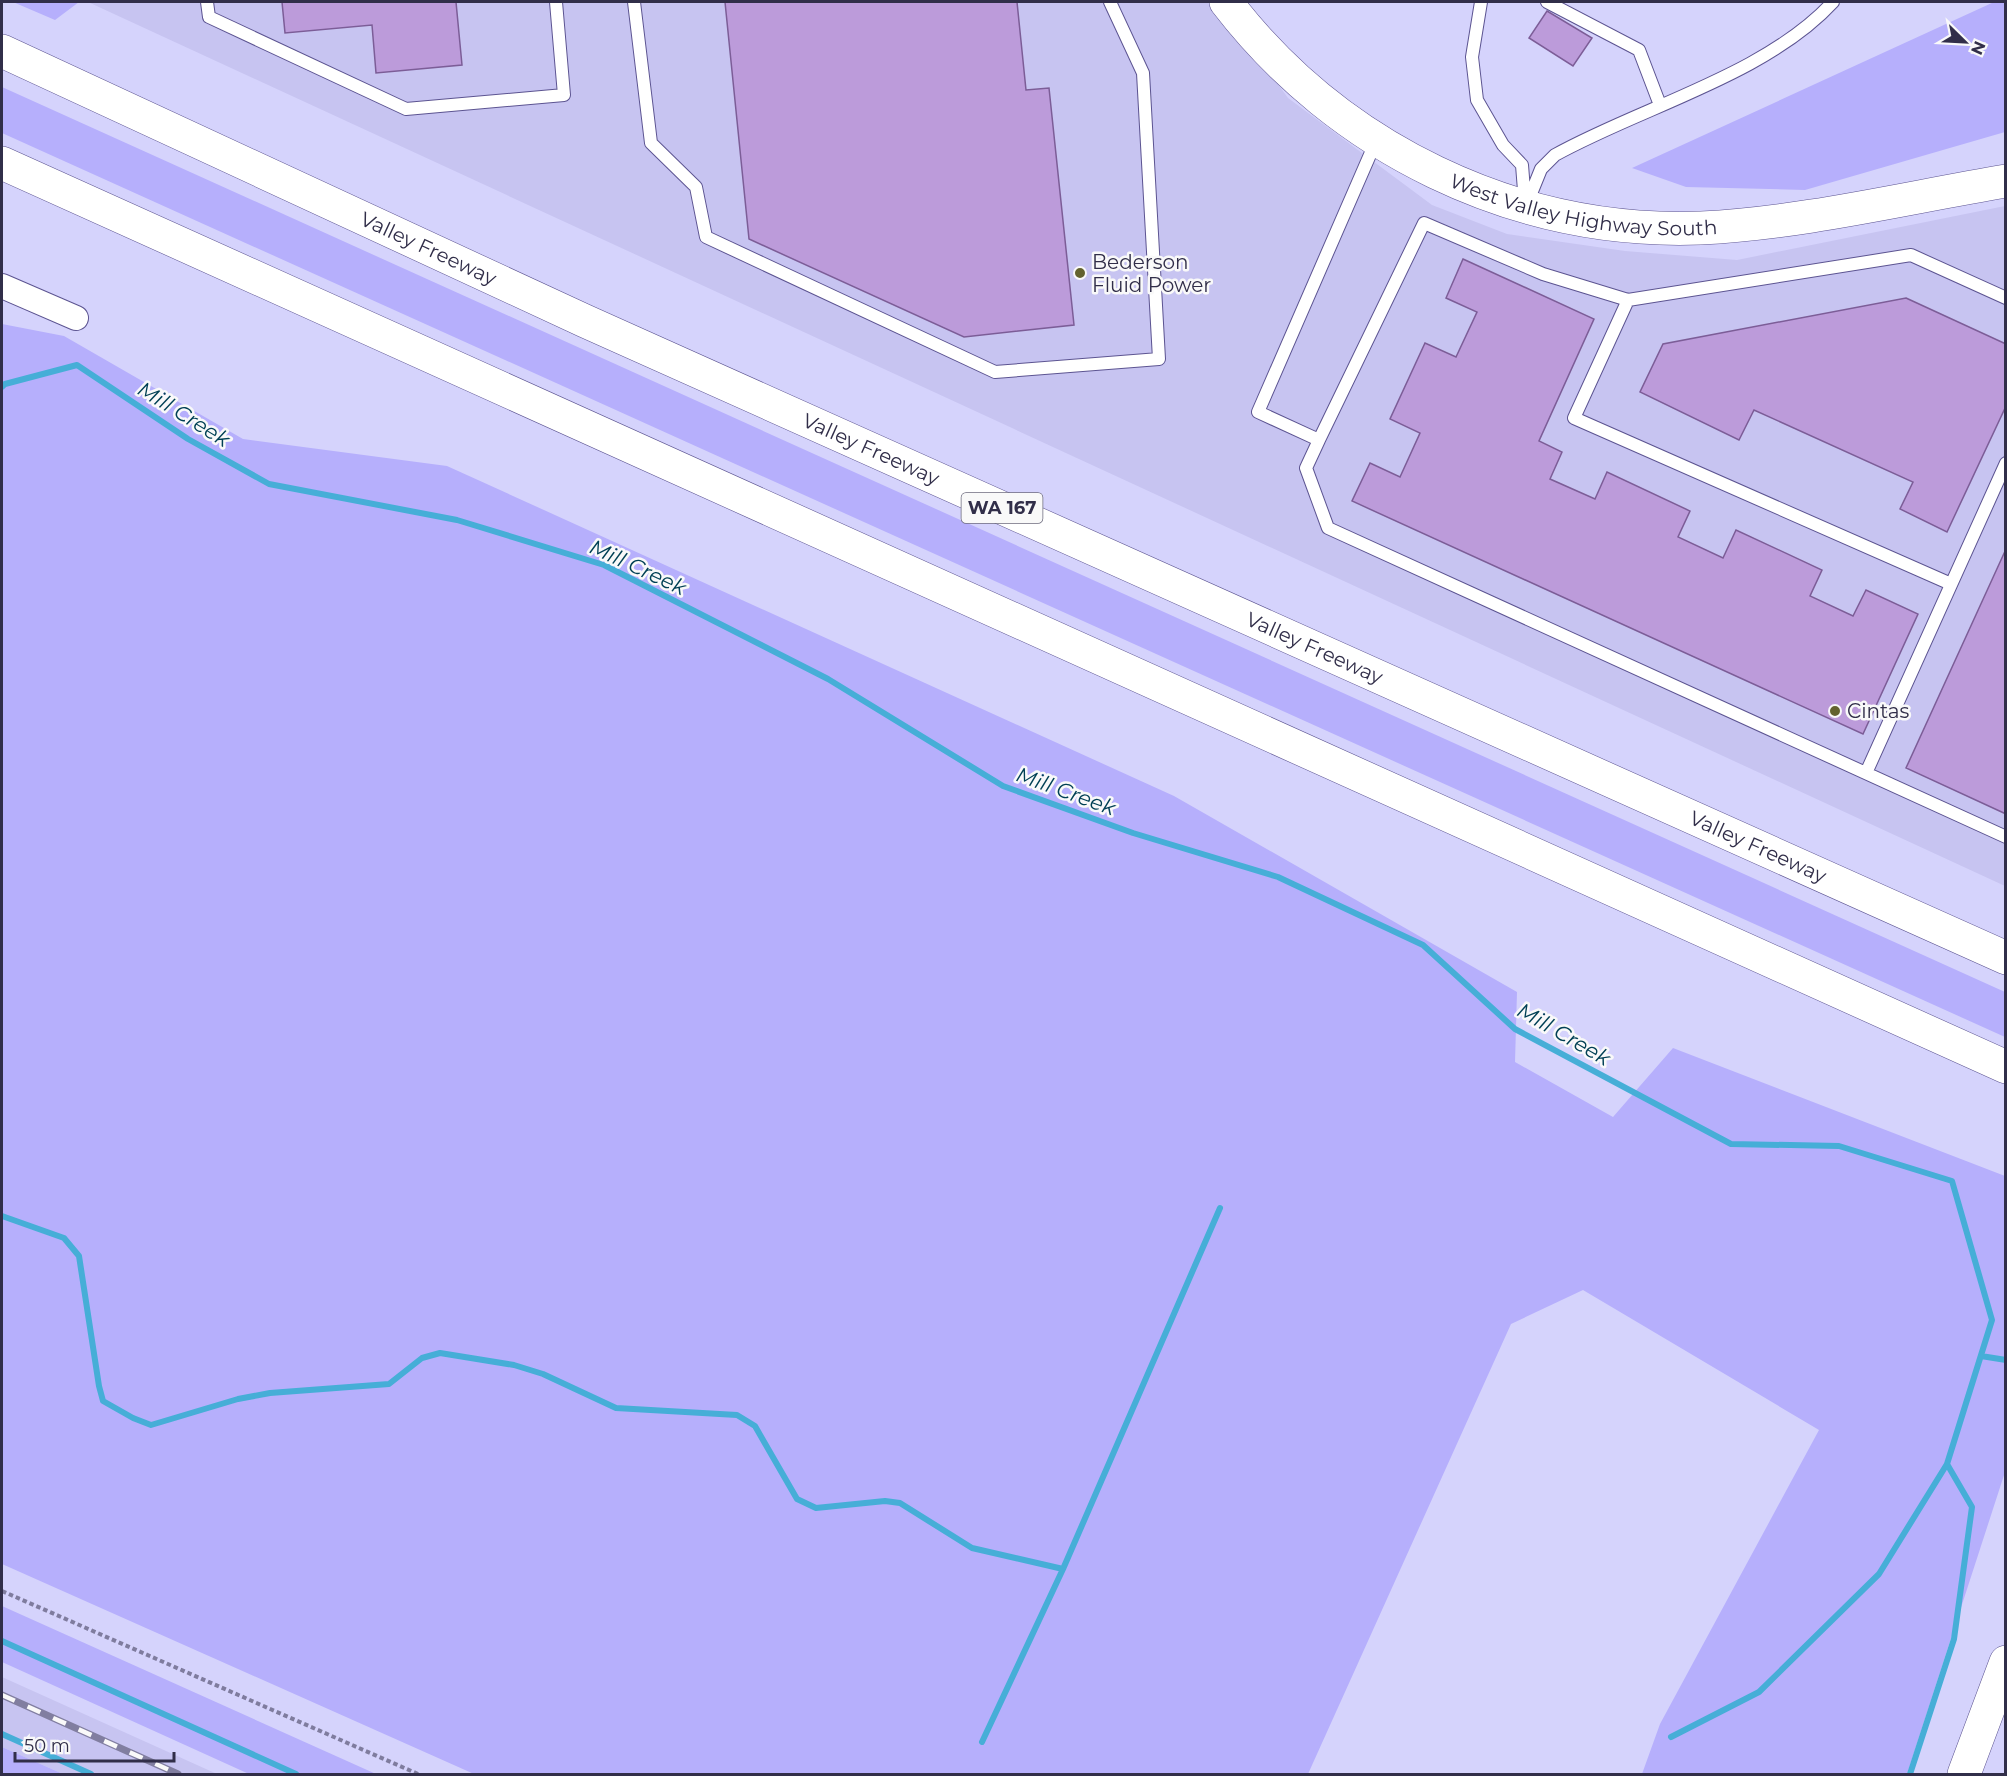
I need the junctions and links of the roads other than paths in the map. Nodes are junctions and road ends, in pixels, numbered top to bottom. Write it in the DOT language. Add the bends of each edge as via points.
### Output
graph roads {
  1 [pos="207,2"];
  2 [pos="556,2"];
  3 [pos="634,2"];
  4 [pos="1110,2"];
  5 [pos="1226,2"];
  6 [pos="1481,2"];
  7 [pos="1547,2"];
  8 [pos="1833,2"];
  9 [pos="2,51"];
  10 [pos="1660,105"];
  11 [pos="1376,141"];
  12 [pos="2,163"];
  13 [pos="2006,181"];
  14 [pos="1526,207"];
  15 [pos="2,286"];
  16 [pos="2006,298"];
  17 [pos="1628,300"];
  18 [pos="76,318"];
  19 [pos="1319,440"];
  20 [pos="2006,463"];
  21 [pos="1951,584"];
  22 [pos="1866,773"];
  23 [pos="2006,837"];
  24 [pos="2006,958"];
  25 [pos="2006,1067"];
  26 [pos="2006,1662"];
  27 [pos="1964,1774"];
  1 -- 2 [label="lane" via="208,17 406,109 564,94"];
  3 -- 4 [label="lane" via="651,143 696,187 706,237 995,372 1159,359 1143,73"];
  5 -- 11 [label="main road, West Valley Highway South" via="1261,45 1301,84"];
  6 -- 14 [label="lane" via="1472,57 1477,100 1503,145 1522,165"];
  7 -- 10 [label="lane" via="1639,50"];
  8 -- 10 [label="lane" via="1790,39"];
  9 -- 24 [label="main road, Valley Freeway / WA 167" via="585,321"];
  10 -- 14 [label="lane" via="1555,155 1541,169"];
  11 -- 14 [label="main road, West Valley Highway South" via="1445,178"];
  11 -- 19 [label="lane" via="1258,411"];
  12 -- 25 [label="main road"];
  13 -- 14 [label="main road, West Valley Highway South" via="1781,220 1701,228 1616,224"];
  15 -- 18 [label="street"];
  16 -- 17 [label="lane" via="1911,255"];
  17 -- 19 [label="lane" via="1543,274 1424,223"];
  17 -- 21 [label="lane" via="1574,418"];
  19 -- 22 [label="lane" via="1306,468 1328,528"];
  20 -- 21 [label="lane"];
  21 -- 22 [label="lane"];
  22 -- 23 [label="lane"];
  26 -- 27 [label="main road"];
}
